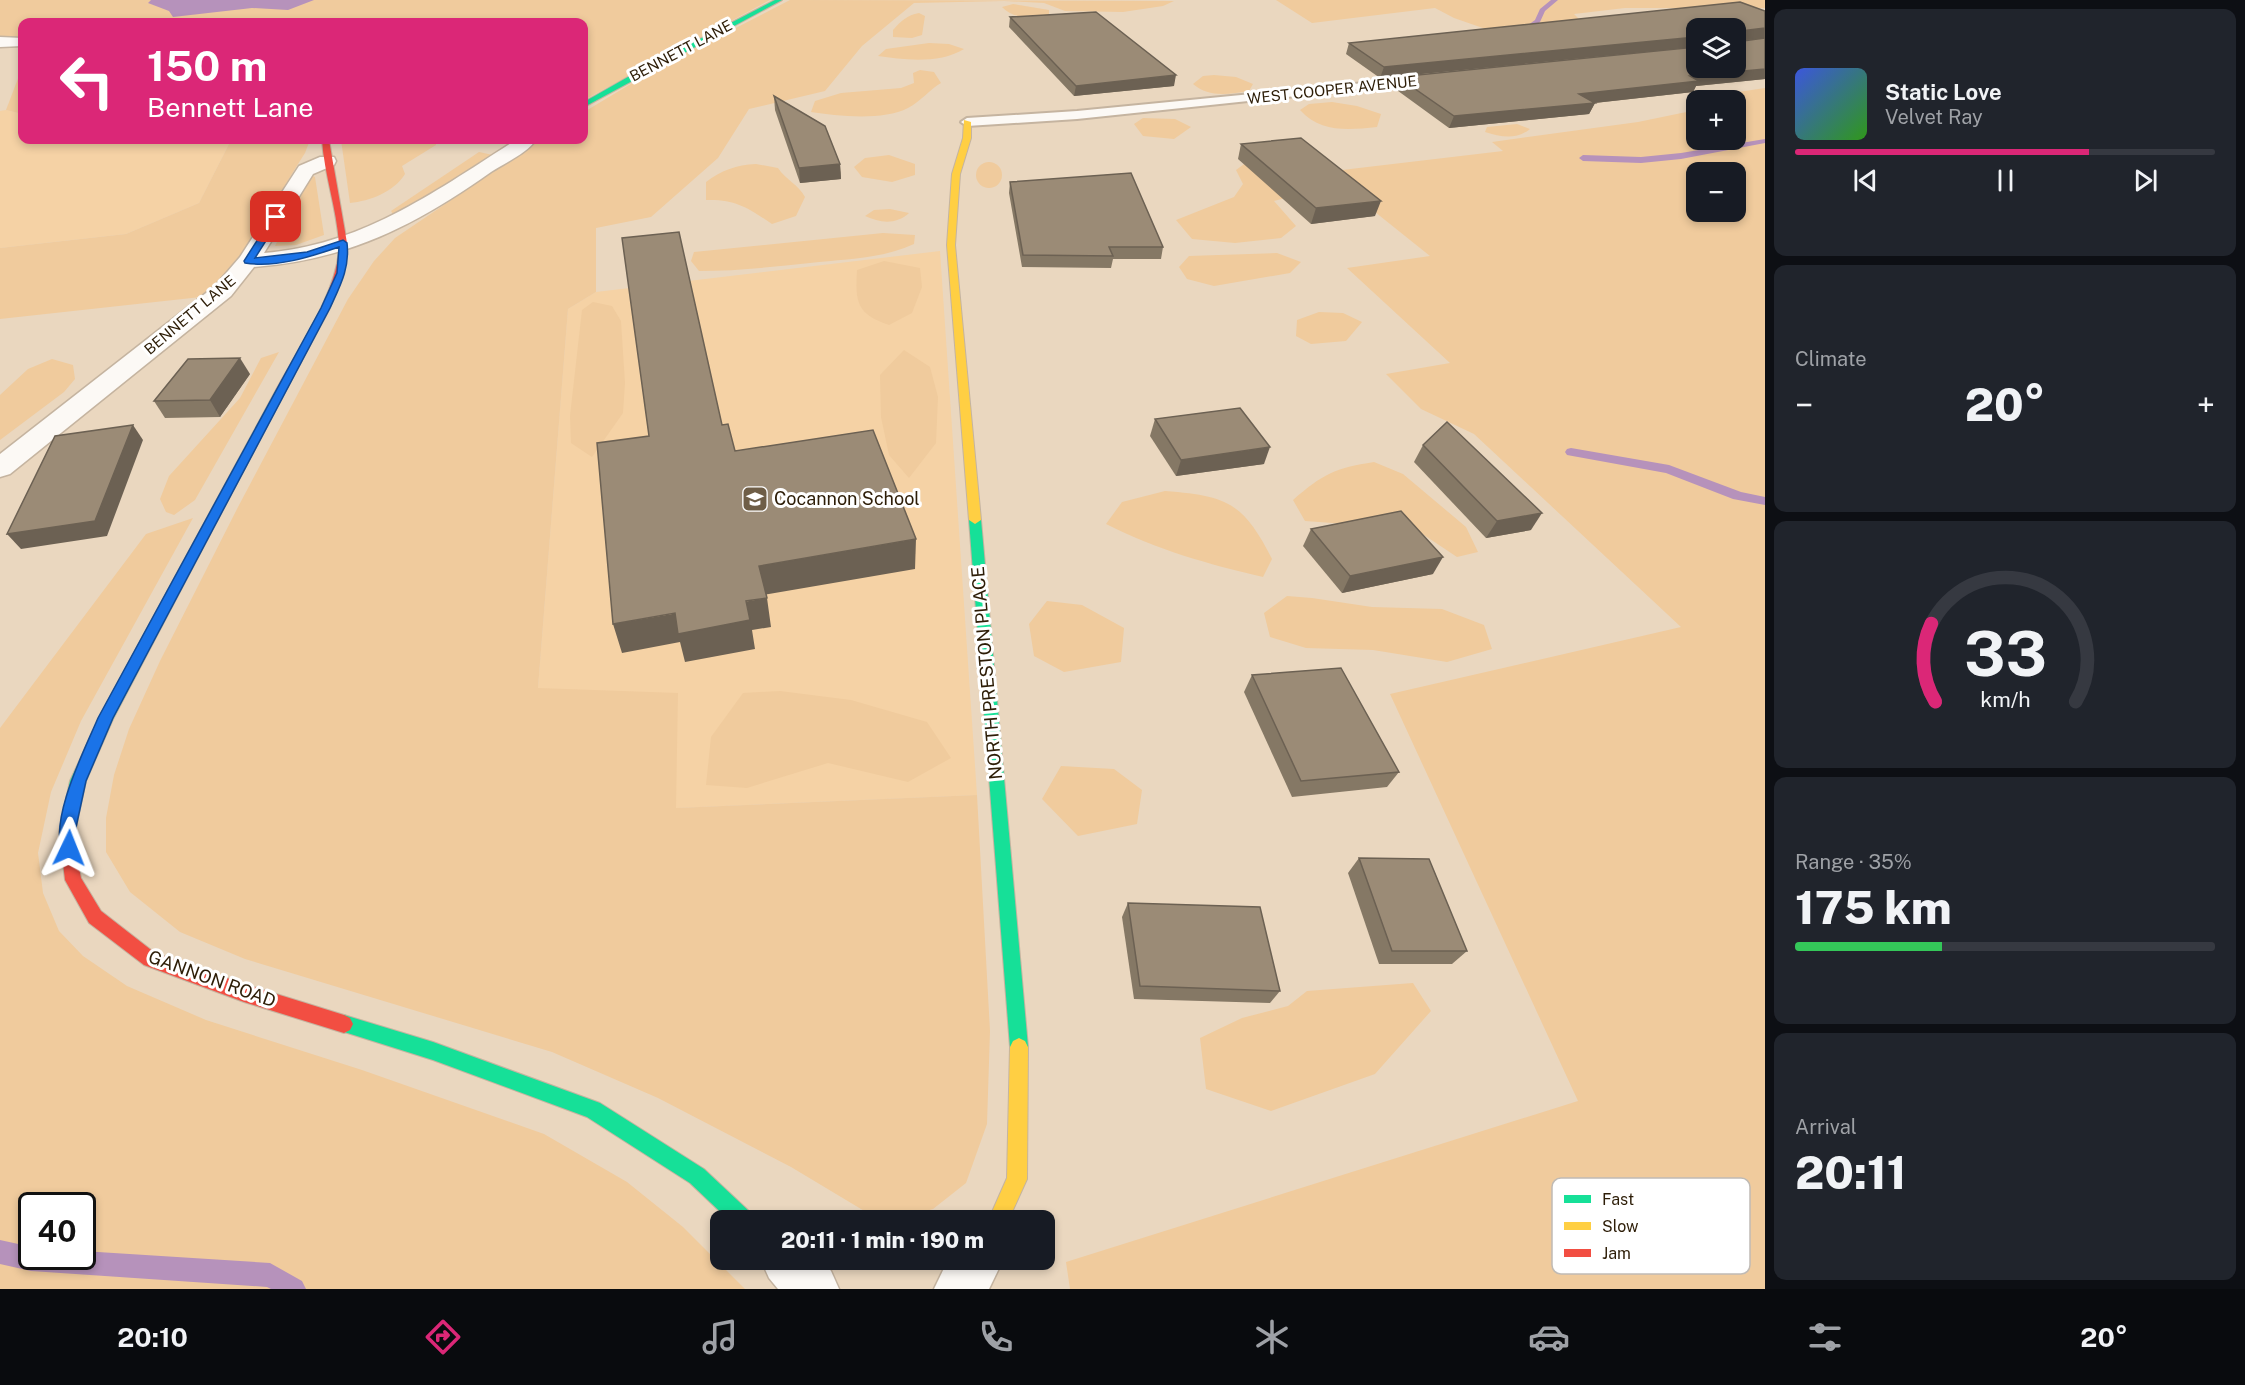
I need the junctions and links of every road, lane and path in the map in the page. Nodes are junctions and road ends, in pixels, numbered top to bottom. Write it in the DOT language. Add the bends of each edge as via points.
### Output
graph roads {
  1 [pos="779,0"];
  2 [pos="0,42"];
  3 [pos="18,42"];
  4 [pos="1440,79"];
  5 [pos="588,103"];
  6 [pos="967,122"];
  7 [pos="325,144"];
  8 [pos="521,144"];
  9 [pos="327,161"];
  10 [pos="343,243"];
  11 [pos="248,261"];
  12 [pos="0,468"];
  13 [pos="733,1210"];
  14 [pos="1003,1210"];
  15 [pos="796,1270"];
  16 [pos="971,1270"];
  17 [pos="813,1289"];
  18 [pos="960,1289"];
  1 -- 5 [label="street, BENNETT LANE"];
  2 -- 3 [label="street"];
  4 -- 6 [label="lane, WEST COOPER AVENUE" via="1089,114"];
  6 -- 14 [label="street, NORTH PRESTON PLACE" via="967,138 956,174 951,245 1018,1036 1017,1179"];
  7 -- 9 [label="street"];
  8 -- 10 [label="street, BENNETT LANE" via="414,214"];
  9 -- 10 [label="street, GANNON ROAD"];
  9 -- 11 [label="street" via="306,170"];
  10 -- 11 [label="street, BENNETT LANE" via="309,254"];
  10 -- 13 [label="street, GANNON ROAD" via="341,273 325,308 106,718 78,781 67,832 73,880 95,917 150,959 244,993 433,1051 593,1110 697,1176"];
  11 -- 12 [label="street, BENNETT LANE" via="223,291"];
  15 -- 17 [label="street"];
  16 -- 18 [label="street"];
}
